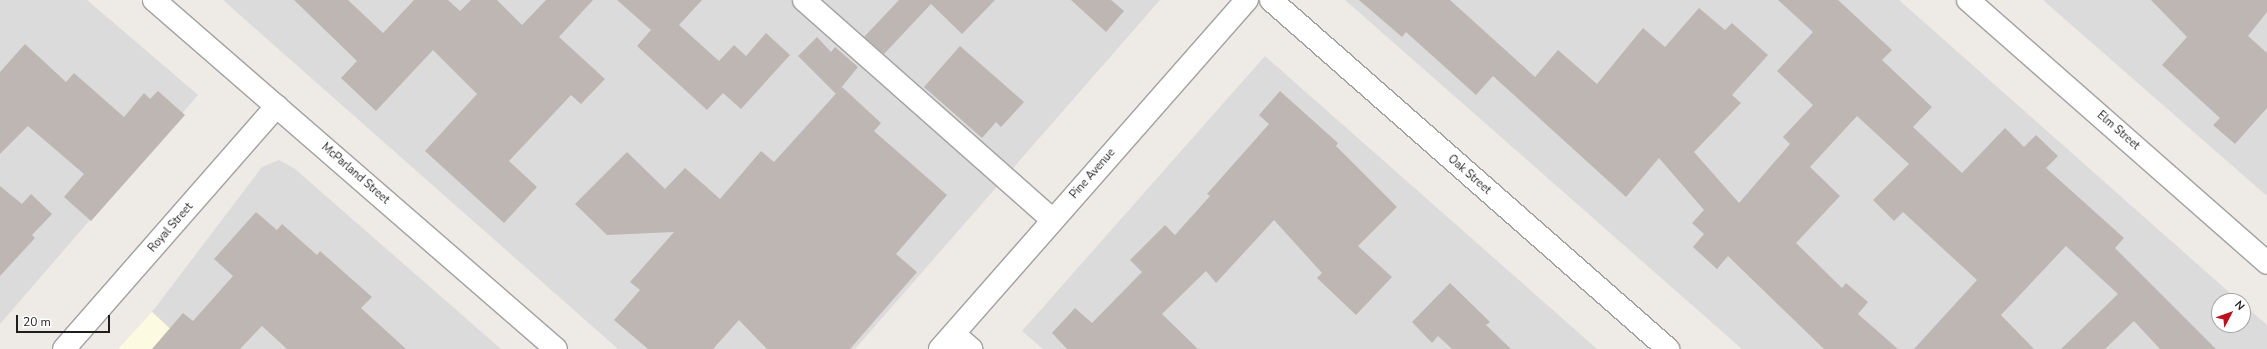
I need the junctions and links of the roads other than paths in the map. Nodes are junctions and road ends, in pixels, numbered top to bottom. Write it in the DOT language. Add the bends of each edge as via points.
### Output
graph roads {
  1 [pos="154,0"];
  2 [pos="804,0"];
  3 [pos="1247,0"];
  4 [pos="1270,0"];
  5 [pos="1968,0"];
  6 [pos="277,106"];
  7 [pos="1053,220"];
  8 [pos="2267,263"];
  9 [pos="947,341"];
  10 [pos="64,349"];
  11 [pos="556,349"];
  12 [pos="971,349"];
  13 [pos="1668,349"];
  1 -- 6 [label="street, McParland Street"];
  2 -- 7 [label="street"];
  3 -- 7 [label="street, Pine Avenue"];
  4 -- 13 [label="street, Oak Street"];
  5 -- 8 [label="street, Elm Street"];
  6 -- 10 [label="street, Royal Street"];
  6 -- 11 [label="street, McParland Street"];
  7 -- 9 [label="street, Pine Avenue"];
  9 -- 12 [label="street"];
}
